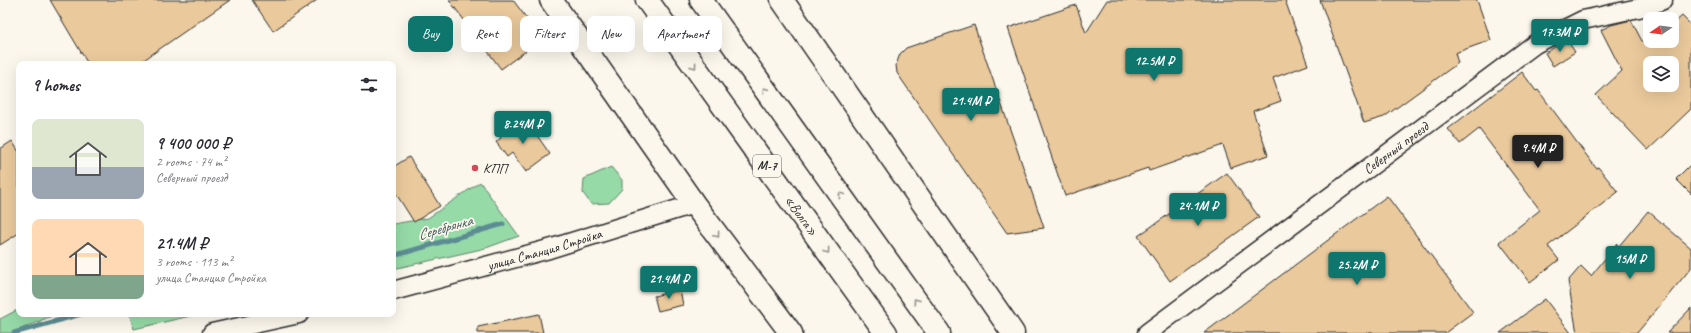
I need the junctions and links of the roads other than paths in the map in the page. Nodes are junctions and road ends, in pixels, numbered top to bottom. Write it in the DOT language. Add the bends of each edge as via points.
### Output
graph roads {
  1 [pos="551,0"];
  2 [pos="647,0"];
  3 [pos="701,0"];
  4 [pos="782,0"];
  5 [pos="1663,0"];
  6 [pos="694,204"];
  7 [pos="396,290"];
  8 [pos="285,317"];
  9 [pos="212,333"];
  10 [pos="791,333"];
  11 [pos="886,333"];
  12 [pos="939,333"];
  13 [pos="1013,333"];
  14 [pos="1147,333"];
  1 -- 6 [label="main road"];
  2 -- 11 [label="main road, «Волга» / М-7, one-way"];
  12 -- 3 [label="main road, one-way"];
  4 -- 13 [label="main road"];
  5 -- 14 [label="street, Северный проезд" via="1648,6 1583,20 1535,44"];
  6 -- 7 [label="street, улица Станция Стройка" via="549,249"];
  6 -- 10 [label="main road, one-way"];
  8 -- 9 [label="street"];
}
